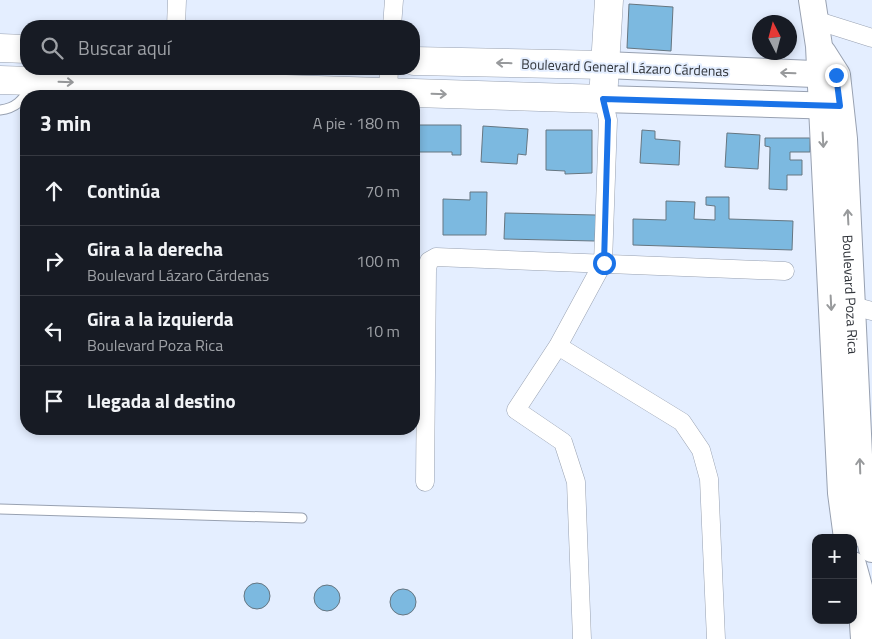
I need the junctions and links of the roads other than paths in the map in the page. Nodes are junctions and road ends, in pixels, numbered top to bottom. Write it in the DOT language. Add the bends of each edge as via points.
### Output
graph roads {
  1 [pos="177,0"];
  2 [pos="394,0"];
  3 [pos="609,0"];
  4 [pos="176,20"];
  5 [pos="392,20"];
  6 [pos="815,22"];
  7 [pos="872,38"];
  8 [pos="0,48"];
  9 [pos="20,49"];
  10 [pos="420,61"];
  11 [pos="605,65"];
  12 [pos="827,74"];
  13 [pos="172,77"];
  14 [pos="0,80"];
  15 [pos="389,80"];
  16 [pos="35,81"];
  17 [pos="29,90"];
  18 [pos="603,99"];
  19 [pos="20,103"];
  20 [pos="830,106"];
  21 [pos="0,110"];
  22 [pos="604,263"];
  23 [pos="785,272"];
  24 [pos="862,308"];
  25 [pos="558,346"];
  26 [pos="425,482"];
  27 [pos="866,498"];
  28 [pos="0,509"];
  29 [pos="302,518"];
  30 [pos="846,534"];
  31 [pos="872,549"];
  32 [pos="857,579"];
  33 [pos="582,639"];
  34 [pos="716,639"];
  35 [pos="864,639"];
  1 -- 4 [label="street"];
  2 -- 5 [label="street"];
  3 -- 11 [label="main road"];
  6 -- 7 [label="street"];
  6 -- 12 [label="main road, Boulevard Poza Rica"];
  8 -- 9 [label="main road"];
  11 -- 10 [label="main road, Boulevard General Lázaro Cárdenas, one-way"];
  12 -- 11 [label="main road, Boulevard General Lázaro Cárdenas, one-way"];
  11 -- 18 [label="main road"];
  12 -- 20 [label="main road, Boulevard Poza Rica"];
  13 -- 15 [label="main road"];
  16 -- 13 [label="main road, one-way"];
  14 -- 16 [label="main road"];
  15 -- 18 [label="main road, one-way"];
  16 -- 17 [label="lane"];
  18 -- 20 [label="main road"];
  18 -- 22 [label="street" via="608,120"];
  19 -- 21 [label="lane"];
  24 -- 20 [label="main road, Boulevard Poza Rica, one-way"];
  20 -- 30 [label="main road, Boulevard Poza Rica, one-way" via="841,493"];
  22 -- 23 [label="street"];
  22 -- 25 [label="street"];
  22 -- 26 [label="street" via="436,257 429,261"];
  27 -- 24 [label="main road, Boulevard Poza Rica, one-way"];
  25 -- 33 [label="street" via="516,410 563,442 576,482"];
  25 -- 34 [label="street" via="676,417 696,441 709,479"];
  27 -- 31 [label="main road, Boulevard Poza Rica"];
  28 -- 29 [label="lane"];
  32 -- 35 [label="main road"];
}
